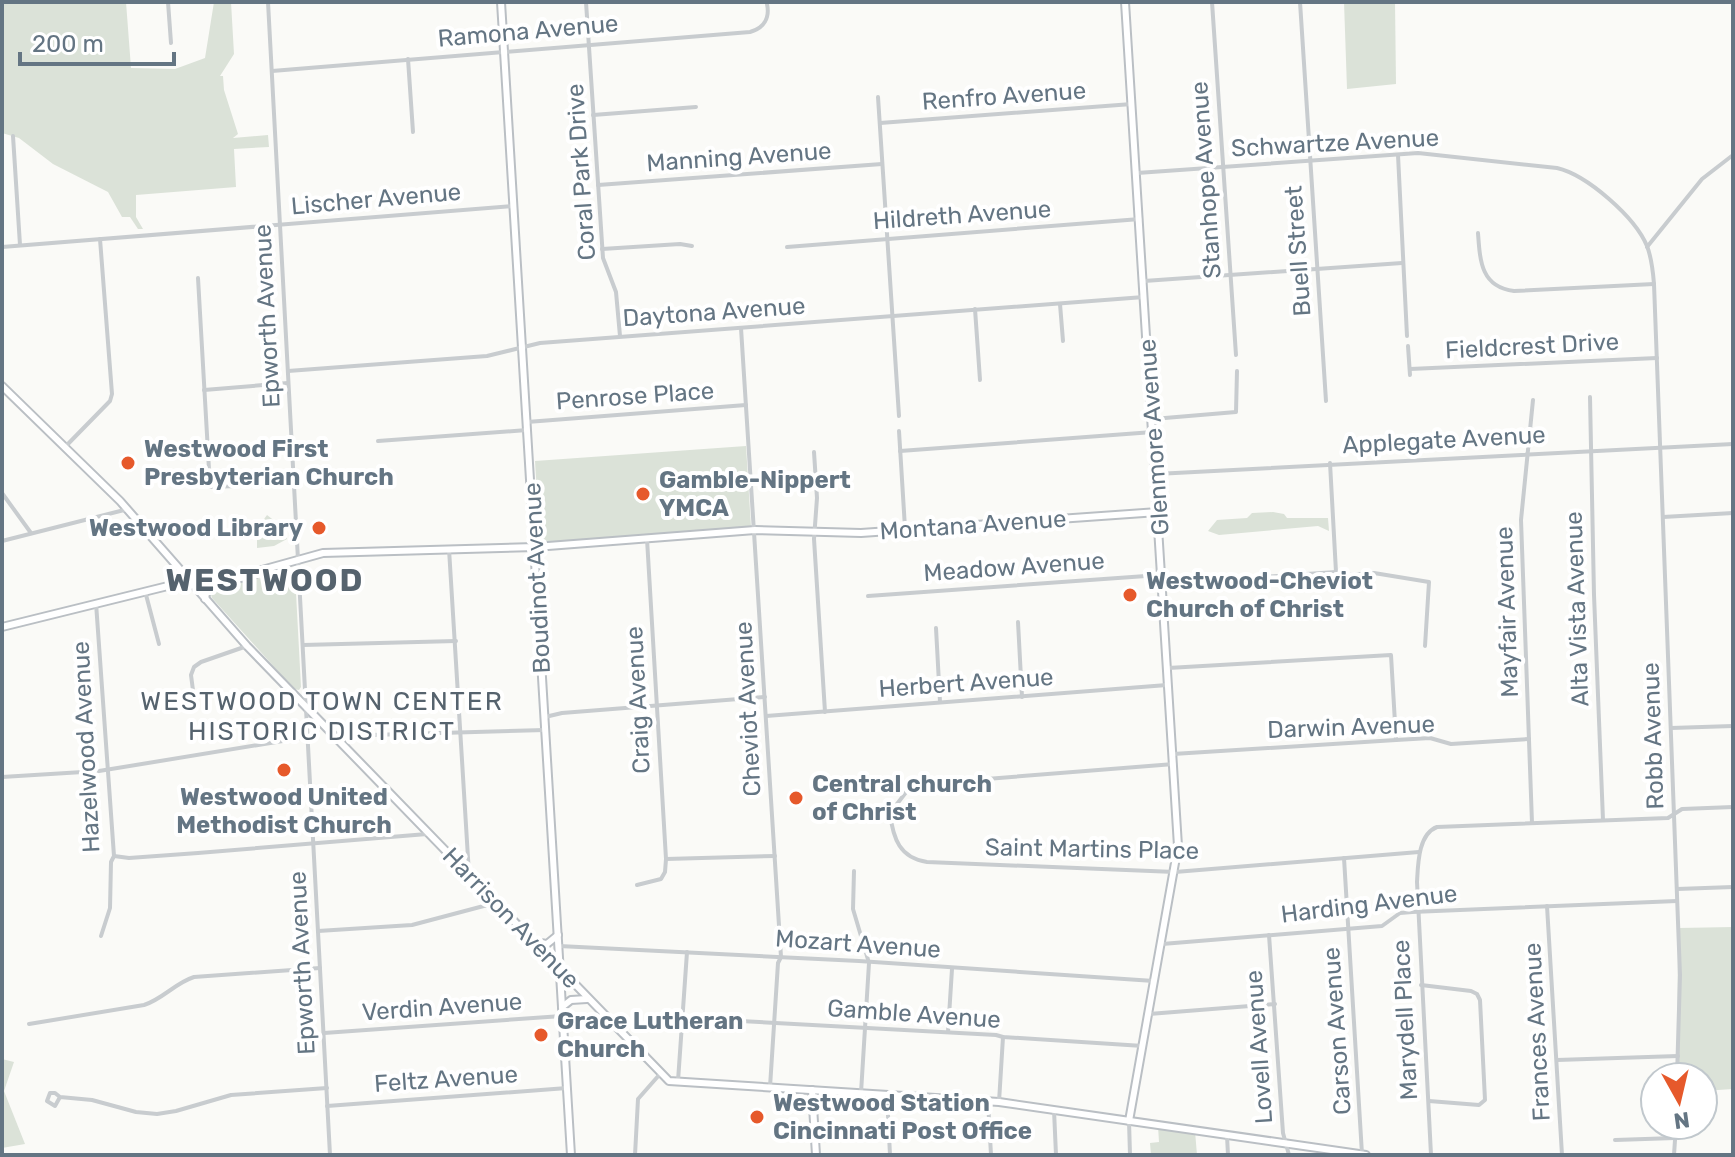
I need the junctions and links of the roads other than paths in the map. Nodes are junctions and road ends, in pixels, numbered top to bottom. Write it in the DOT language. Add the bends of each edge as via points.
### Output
graph roads {
  1 [pos="168,2"];
  2 [pos="268,2"];
  3 [pos="501,2"];
  4 [pos="586,2"];
  5 [pos="1125,2"];
  6 [pos="1212,2"];
  7 [pos="1300,2"];
  8 [pos="767,4"];
  9 [pos="171,43"];
  10 [pos="589,44"];
  11 [pos="503,52"];
  12 [pos="408,59"];
  13 [pos="272,71"];
  14 [pos="878,97"];
  15 [pos="1132,104"];
  16 [pos="696,107"];
  17 [pos="593,115"];
  18 [pos="880,123"];
  19 [pos="413,132"];
  20 [pos="13,136"];
  21 [pos="1398,154"];
  22 [pos="1733,155"];
  23 [pos="1310,161"];
  24 [pos="882,164"];
  25 [pos="1223,166"];
  26 [pos="1137,173"];
  27 [pos="598,185"];
  28 [pos="513,206"];
  29 [pos="1140,219"];
  30 [pos="280,225"];
  31 [pos="1478,233"];
  32 [pos="100,239"];
  33 [pos="887,239"];
  34 [pos="20,246"];
  35 [pos="692,246"];
  36 [pos="2,247"];
  37 [pos="787,247"];
  38 [pos="1647,247"];
  39 [pos="602,249"];
  40 [pos="1402,263"];
  41 [pos="1317,269"];
  42 [pos="1230,275"];
  43 [pos="198,278"];
  44 [pos="1144,281"];
  45 [pos="1654,284"];
  46 [pos="1144,297"];
  47 [pos="1060,304"];
  48 [pos="975,309"];
  49 [pos="893,316"];
  50 [pos="741,328"];
  51 [pos="1407,336"];
  52 [pos="620,337"];
  53 [pos="1063,341"];
  54 [pos="1408,346"];
  55 [pos="522,347"];
  56 [pos="1236,355"];
  57 [pos="1657,358"];
  58 [pos="288,371"];
  59 [pos="1237,371"];
  60 [pos="980,380"];
  61 [pos="288,383"];
  62 [pos="2,386"];
  63 [pos="204,390"];
  64 [pos="1590,397"];
  65 [pos="1533,400"];
  66 [pos="1326,401"];
  67 [pos="746,405"];
  68 [pos="899,416"];
  69 [pos="1153,419"];
  70 [pos="527,422"];
  71 [pos="528,430"];
  72 [pos="899,431"];
  73 [pos="1154,432"];
  74 [pos="378,441"];
  75 [pos="1733,444"];
  76 [pos="65,447"];
  77 [pos="1660,448"];
  78 [pos="900,451"];
  79 [pos="1591,451"];
  80 [pos="814,452"];
  81 [pos="1527,454"];
  82 [pos="1330,463"];
  83 [pos="1156,474"];
  84 [pos="294,484"];
  85 [pos="2,493"];
  86 [pos="128,509"];
  87 [pos="1158,512"];
  88 [pos="1733,513"];
  89 [pos="1663,517"];
  90 [pos="755,530"];
  91 [pos="905,530"];
  92 [pos="815,532"];
  93 [pos="31,533"];
  94 [pos="647,538"];
  95 [pos="2,541"];
  96 [pos="535,547"];
  97 [pos="449,549"];
  98 [pos="298,559"];
  99 [pos="1336,572"];
  100 [pos="1163,574"];
  101 [pos="213,579"];
  102 [pos="189,581"];
  103 [pos="1163,584"];
  104 [pos="145,591"];
  105 [pos="868,596"];
  106 [pos="205,599"];
  107 [pos="96,603"];
  108 [pos="1018,622"];
  109 [pos="2,627"];
  110 [pos="936,628"];
  111 [pos="456,641"];
  112 [pos="159,644"];
  113 [pos="303,645"];
  114 [pos="247,646"];
  115 [pos="1425,646"];
  116 [pos="1168,668"];
  117 [pos="1169,685"];
  118 [pos="765,697"];
  119 [pos="1022,697"];
  120 [pos="194,698"];
  121 [pos="940,703"];
  122 [pos="657,705"];
  123 [pos="306,706"];
  124 [pos="825,712"];
  125 [pos="766,716"];
  126 [pos="545,717"];
  127 [pos="1733,726"];
  128 [pos="1671,728"];
  129 [pos="546,730"];
  130 [pos="461,732"];
  131 [pos="336,736"];
  132 [pos="307,737"];
  133 [pos="1529,739"];
  134 [pos="1396,740"];
  135 [pos="1173,754"];
  136 [pos="1174,764"];
  137 [pos="108,768"];
  138 [pos="2,777"];
  139 [pos="1733,807"];
  140 [pos="846,813"];
  141 [pos="890,813"];
  142 [pos="1674,814"];
  143 [pos="1603,820"];
  144 [pos="1532,823"];
  145 [pos="428,834"];
  146 [pos="313,844"];
  147 [pos="1419,852"];
  148 [pos="114,856"];
  149 [pos="775,856"];
  150 [pos="1344,858"];
  151 [pos="666,859"];
  152 [pos="854,871"];
  153 [pos="1175,872"];
  154 [pos="469,876"];
  155 [pos="637,885"];
  156 [pos="1733,887"];
  157 [pos="1677,889"];
  158 [pos="1677,901"];
  159 [pos="495,903"];
  160 [pos="1547,906"];
  161 [pos="1417,912"];
  162 [pos="1348,930"];
  163 [pos="318,931"];
  164 [pos="558,935"];
  165 [pos="1269,935"];
  166 [pos="101,936"];
  167 [pos="533,942"];
  168 [pos="1162,944"];
  169 [pos="559,946"];
  170 [pos="687,952"];
  171 [pos="781,957"];
  172 [pos="869,963"];
  173 [pos="320,968"];
  174 [pos="560,968"];
  175 [pos="952,969"];
  176 [pos="1154,981"];
  177 [pos="1421,985"];
  178 [pos="590,1000"];
  179 [pos="1275,1004"];
  180 [pos="562,1007"];
  181 [pos="1149,1014"];
  182 [pos="562,1016"];
  183 [pos="684,1018"];
  184 [pos="773,1023"];
  185 [pos="29,1024"];
  186 [pos="864,1028"];
  187 [pos="948,1032"];
  188 [pos="324,1033"];
  189 [pos="1003,1037"];
  190 [pos="1143,1046"];
  191 [pos="1678,1056"];
  192 [pos="1557,1060"];
  193 [pos="1678,1061"];
  194 [pos="660,1074"];
  195 [pos="677,1083"];
  196 [pos="327,1088"];
  197 [pos="567,1088"];
  198 [pos="770,1088"];
  199 [pos="812,1090"];
  200 [pos="861,1093"];
  201 [pos="887,1095"];
  202 [pos="60,1097"];
  203 [pos="988,1101"];
  204 [pos="1428,1101"];
  205 [pos="999,1102"];
  206 [pos="327,1106"];
  207 [pos="1054,1110"];
  208 [pos="1129,1121"];
  209 [pos="1227,1136"];
  210 [pos="1639,1139"];
  211 [pos="1615,1140"];
  212 [pos="1286,1143"];
  213 [pos="330,1155"];
  214 [pos="571,1155"];
  215 [pos="635,1155"];
  216 [pos="816,1155"];
  217 [pos="890,1155"];
  218 [pos="991,1155"];
  219 [pos="1056,1155"];
  220 [pos="1130,1155"];
  221 [pos="1228,1155"];
  222 [pos="1289,1155"];
  223 [pos="1364,1155"];
  224 [pos="1431,1155"];
  225 [pos="1562,1155"];
  1 -- 9 [label="street"];
  2 -- 13 [label="street, Epworth Avenue"];
  3 -- 11 [label="street, Boudinot Avenue"];
  4 -- 10 [label="street, Coral Park Drive"];
  5 -- 15 [label="street, Glenmore Avenue"];
  6 -- 25 [label="street, Stanhope Avenue"];
  7 -- 23 [label="street, Buell Street"];
  8 -- 10 [label="street, Ramona Avenue" via="766,21 750,32"];
  10 -- 11 [label="street, Ramona Avenue"];
  10 -- 17 [label="street, Coral Park Drive"];
  11 -- 12 [label="street, Ramona Avenue"];
  11 -- 28 [label="street, Boudinot Avenue"];
  12 -- 13 [label="street, Ramona Avenue"];
  12 -- 19 [label="street"];
  13 -- 30 [label="street, Epworth Avenue"];
  14 -- 18 [label="street"];
  15 -- 18 [label="street, Renfro Avenue"];
  15 -- 26 [label="street, Glenmore Avenue"];
  16 -- 17 [label="street"];
  17 -- 27 [label="street, Coral Park Drive"];
  18 -- 24 [label="street"];
  20 -- 34 [label="street"];
  21 -- 23 [label="street, Schwartze Avenue"];
  21 -- 38 [label="street, Schwartze Avenue" via="1432,153 1566,170 1588,182 1630,221"];
  21 -- 40 [label="street"];
  22 -- 38 [label="street" via="1702,179"];
  23 -- 25 [label="street, Schwartze Avenue"];
  23 -- 41 [label="street, Buell Street"];
  24 -- 27 [label="street, Manning Avenue"];
  24 -- 33 [label="street"];
  25 -- 26 [label="street, Schwartze Avenue"];
  25 -- 42 [label="street, Stanhope Avenue"];
  26 -- 29 [label="street, Glenmore Avenue"];
  27 -- 39 [label="street, Coral Park Drive"];
  28 -- 30 [label="street, Lischer Avenue"];
  28 -- 55 [label="street, Boudinot Avenue"];
  29 -- 33 [label="street, Hildreth Avenue"];
  29 -- 44 [label="street, Glenmore Avenue"];
  30 -- 32 [label="street, Lischer Avenue"];
  30 -- 58 [label="street, Epworth Avenue"];
  31 -- 45 [label="street" via="1481,267 1502,289"];
  32 -- 34 [label="street, Lischer Avenue"];
  32 -- 76 [label="street" via="112,398"];
  33 -- 37 [label="street, Hildreth Avenue"];
  33 -- 49 [label="street"];
  34 -- 36 [label="street, Lischer Avenue"];
  35 -- 39 [label="street"];
  38 -- 45 [label="street, Robb Avenue"];
  39 -- 52 [label="street, Coral Park Drive" via="616,292"];
  40 -- 41 [label="street"];
  40 -- 51 [label="street"];
  41 -- 42 [label="street"];
  41 -- 66 [label="street, Buell Street"];
  42 -- 44 [label="street"];
  42 -- 56 [label="street, Stanhope Avenue"];
  43 -- 63 [label="street"];
  44 -- 46 [label="street, Glenmore Avenue"];
  45 -- 57 [label="street, Robb Avenue"];
  46 -- 47 [label="street, Daytona Avenue"];
  46 -- 69 [label="street, Glenmore Avenue"];
  47 -- 48 [label="street, Daytona Avenue"];
  47 -- 53 [label="street"];
  48 -- 49 [label="street, Daytona Avenue"];
  48 -- 60 [label="street"];
  49 -- 50 [label="street, Daytona Avenue"];
  49 -- 68 [label="street"];
  50 -- 52 [label="street, Daytona Avenue"];
  50 -- 67 [label="street, Cheviot Avenue"];
  52 -- 55 [label="street, Daytona Avenue"];
  54 -- 57 [label="street, Fieldcrest Drive" via="1410,372"];
  55 -- 58 [label="street, Daytona Avenue" via="487,356"];
  55 -- 70 [label="street, Boudinot Avenue"];
  57 -- 77 [label="street, Robb Avenue"];
  58 -- 61 [label="street, Epworth Avenue"];
  59 -- 69 [label="street" via="1236,412"];
  61 -- 63 [label="street"];
  61 -- 84 [label="street, Epworth Avenue"];
  62 -- 76 [label="street, Harrison Avenue"];
  63 -- 84 [label="street" via="210,487"];
  64 -- 79 [label="street, Alta Vista Avenue"];
  65 -- 81 [label="street, Mayfair Avenue"];
  67 -- 70 [label="street, Penrose Place"];
  67 -- 90 [label="street, Cheviot Avenue"];
  69 -- 73 [label="street, Glenmore Avenue"];
  70 -- 71 [label="street, Boudinot Avenue"];
  71 -- 74 [label="street, Penrose Place"];
  71 -- 96 [label="street, Boudinot Avenue"];
  72 -- 78 [label="street"];
  73 -- 78 [label="street"];
  73 -- 83 [label="street, Glenmore Avenue"];
  75 -- 77 [label="street, Applegate Avenue"];
  76 -- 86 [label="street, Harrison Avenue"];
  77 -- 79 [label="street, Applegate Avenue"];
  77 -- 89 [label="street, Robb Avenue"];
  78 -- 91 [label="street"];
  79 -- 81 [label="street, Applegate Avenue"];
  79 -- 143 [label="street, Alta Vista Avenue"];
  80 -- 92 [label="street"];
  81 -- 82 [label="street, Applegate Avenue"];
  81 -- 133 [label="street, Mayfair Avenue" via="1521,533"];
  82 -- 83 [label="street, Applegate Avenue"];
  82 -- 99 [label="street"];
  83 -- 87 [label="street, Glenmore Avenue"];
  84 -- 98 [label="street, Epworth Avenue"];
  85 -- 93 [label="street"];
  86 -- 93 [label="street"];
  86 -- 102 [label="street, Harrison Avenue"];
  87 -- 91 [label="street, Montana Avenue"];
  87 -- 100 [label="street, Glenmore Avenue"];
  88 -- 89 [label="street"];
  89 -- 128 [label="street, Robb Avenue"];
  90 -- 92 [label="street, Montana Avenue"];
  90 -- 94 [label="street, Montana Avenue"];
  90 -- 118 [label="street, Cheviot Avenue"];
  91 -- 92 [label="street, Montana Avenue"];
  92 -- 124 [label="street"];
  93 -- 95 [label="street"];
  94 -- 96 [label="street, Montana Avenue"];
  94 -- 122 [label="street, Craig Avenue"];
  96 -- 97 [label="street, Montana Avenue"];
  96 -- 126 [label="street, Boudinot Avenue"];
  97 -- 98 [label="street, Montana Avenue" via="323,553"];
  97 -- 111 [label="street"];
  98 -- 101 [label="street, Montana Avenue"];
  98 -- 113 [label="street, Epworth Avenue"];
  99 -- 103 [label="street"];
  99 -- 115 [label="street" via="1429,582"];
  100 -- 103 [label="street, Glenmore Avenue"];
  100 -- 105 [label="street, Meadow Avenue"];
  101 -- 102 [label="street, Montana Avenue"];
  101 -- 106 [label="street"];
  102 -- 104 [label="street, Montana Avenue"];
  102 -- 106 [label="street, Harrison Avenue"];
  103 -- 116 [label="street, Glenmore Avenue"];
  104 -- 107 [label="street, Montana Avenue"];
  104 -- 112 [label="street"];
  106 -- 114 [label="street, Harrison Avenue"];
  107 -- 109 [label="street, Montana Avenue"];
  107 -- 137 [label="street, Hazelwood Avenue"];
  108 -- 119 [label="street"];
  110 -- 121 [label="street"];
  111 -- 113 [label="street"];
  111 -- 130 [label="street"];
  113 -- 123 [label="street, Epworth Avenue"];
  114 -- 120 [label="street" via="197,664 190,679"];
  114 -- 123 [label="street, Harrison Avenue"];
  116 -- 117 [label="street, Glenmore Avenue"];
  116 -- 134 [label="street" via="1391,655"];
  117 -- 119 [label="street, Herbert Avenue"];
  117 -- 135 [label="street, Glenmore Avenue"];
  118 -- 122 [label="street"];
  118 -- 125 [label="street, Cheviot Avenue"];
  119 -- 121 [label="street, Herbert Avenue"];
  121 -- 124 [label="street, Herbert Avenue"];
  122 -- 126 [label="street"];
  122 -- 151 [label="street, Craig Avenue"];
  123 -- 131 [label="street, Harrison Avenue"];
  123 -- 132 [label="street, Epworth Avenue"];
  124 -- 125 [label="street, Herbert Avenue"];
  125 -- 149 [label="street, Cheviot Avenue"];
  126 -- 129 [label="street, Boudinot Avenue"];
  127 -- 128 [label="street"];
  128 -- 142 [label="street, Robb Avenue"];
  129 -- 130 [label="street"];
  129 -- 164 [label="street, Boudinot Avenue"];
  130 -- 131 [label="street"];
  130 -- 154 [label="street"];
  131 -- 145 [label="street, Harrison Avenue"];
  132 -- 137 [label="street"];
  132 -- 146 [label="street, Epworth Avenue"];
  133 -- 134 [label="street, Darwin Avenue" via="1451,744 1430,738"];
  133 -- 144 [label="street, Mayfair Avenue"];
  134 -- 135 [label="street, Darwin Avenue"];
  135 -- 136 [label="street, Glenmore Avenue"];
  136 -- 141 [label="street" via="923,784 907,791"];
  136 -- 153 [label="street, Glenmore Avenue"];
  137 -- 138 [label="street"];
  137 -- 148 [label="street, Hazelwood Avenue"];
  139 -- 142 [label="street" via="1682,809"];
  140 -- 141 [label="street"];
  141 -- 153 [label="street, Saint Martins Place" via="897,843 920,861"];
  142 -- 143 [label="street"];
  142 -- 157 [label="street, Robb Avenue"];
  143 -- 144 [label="street"];
  144 -- 147 [label="street, Marydell Place" via="1437,827 1430,829"];
  145 -- 146 [label="street"];
  145 -- 154 [label="street, Harrison Avenue"];
  146 -- 148 [label="street"];
  146 -- 163 [label="street, Epworth Avenue"];
  147 -- 150 [label="street, Saint Martins Place"];
  147 -- 161 [label="street, Marydell Place"];
  148 -- 166 [label="street, Hazelwood Avenue" via="109,915"];
  149 -- 151 [label="street"];
  149 -- 171 [label="street, Cheviot Avenue"];
  150 -- 153 [label="street, Saint Martins Place"];
  150 -- 162 [label="street, Carson Avenue"];
  151 -- 155 [label="street" via="661,879"];
  152 -- 172 [label="street" via="853,909"];
  153 -- 168 [label="street, Glenmore Avenue"];
  154 -- 159 [label="street, Harrison Avenue"];
  156 -- 157 [label="street"];
  157 -- 158 [label="street, Robb Avenue"];
  158 -- 160 [label="street, Harding Avenue"];
  158 -- 191 [label="street, Robb Avenue"];
  159 -- 163 [label="street" via="412,925"];
  159 -- 167 [label="street, Harrison Avenue"];
  160 -- 161 [label="street, Harding Avenue"];
  160 -- 192 [label="street, Frances Avenue"];
  161 -- 162 [label="street, Harding Avenue" via="1400,913 1382,926"];
  161 -- 177 [label="street, Marydell Place"];
  162 -- 165 [label="street, Harding Avenue"];
  162 -- 223 [label="street, Carson Avenue"];
  163 -- 173 [label="street, Epworth Avenue"];
  164 -- 167 [label="street" via="547,944"];
  164 -- 169 [label="street, Boudinot Avenue"];
  165 -- 168 [label="street, Harding Avenue"];
  165 -- 179 [label="street, Lovell Avenue"];
  167 -- 174 [label="street, Harrison Avenue"];
  168 -- 176 [label="street, Glenmore Avenue"];
  169 -- 170 [label="street, Mozart Avenue"];
  169 -- 174 [label="street, Boudinot Avenue"];
  170 -- 171 [label="street, Mozart Avenue"];
  170 -- 183 [label="street"];
  171 -- 172 [label="street, Mozart Avenue"];
  171 -- 184 [label="street, Cheviot Avenue"];
  172 -- 175 [label="street, Mozart Avenue"];
  172 -- 186 [label="street"];
  173 -- 185 [label="street" via="194,977 144,1005"];
  173 -- 188 [label="street, Epworth Avenue"];
  174 -- 178 [label="street, Harrison Avenue"];
  174 -- 180 [label="street, Boudinot Avenue"];
  175 -- 176 [label="street, Mozart Avenue"];
  175 -- 187 [label="street"];
  176 -- 181 [label="street, Glenmore Avenue"];
  177 -- 204 [label="street, Marydell Place"];
  177 -- 204 [label="street" via="1471,991 1479,997 1486,1097 1479,1105"];
  178 -- 180 [label="street" via="577,998"];
  178 -- 194 [label="street, Harrison Avenue"];
  179 -- 181 [label="street"];
  179 -- 212 [label="street, Lovell Avenue"];
  180 -- 182 [label="street, Boudinot Avenue"];
  181 -- 190 [label="street, Glenmore Avenue"];
  182 -- 188 [label="street, Verdin Avenue"];
  182 -- 197 [label="street, Boudinot Avenue"];
  183 -- 184 [label="street, Gamble Avenue"];
  183 -- 195 [label="street"];
  184 -- 186 [label="street, Gamble Avenue"];
  184 -- 198 [label="street, Cheviot Avenue"];
  186 -- 187 [label="street, Gamble Avenue"];
  186 -- 200 [label="street"];
  187 -- 189 [label="street, Gamble Avenue"];
  188 -- 196 [label="street, Epworth Avenue"];
  189 -- 190 [label="street, Gamble Avenue"];
  189 -- 205 [label="street"];
  190 -- 208 [label="street, Glenmore Avenue"];
  191 -- 192 [label="street"];
  191 -- 193 [label="street, Robb Avenue"];
  192 -- 225 [label="street, Frances Avenue"];
  194 -- 195 [label="street, Harrison Avenue"];
  194 -- 215 [label="street" via="638,1099"];
  195 -- 198 [label="street, Harrison Avenue"];
  196 -- 202 [label="street" via="231,1095 157,1114"];
  196 -- 206 [label="street, Epworth Avenue"];
  197 -- 206 [label="street, Feltz Avenue"];
  197 -- 214 [label="street, Boudinot Avenue"];
  198 -- 199 [label="street, Harrison Avenue"];
  199 -- 200 [label="street, Harrison Avenue"];
  199 -- 216 [label="street"];
  200 -- 201 [label="street, Harrison Avenue"];
  201 -- 203 [label="street, Harrison Avenue"];
  201 -- 217 [label="street"];
  203 -- 205 [label="street, Harrison Avenue"];
  203 -- 218 [label="street"];
  204 -- 224 [label="street, Marydell Place"];
  205 -- 207 [label="street, Harrison Avenue"];
  206 -- 213 [label="street, Epworth Avenue"];
  207 -- 208 [label="street, Harrison Avenue"];
  207 -- 219 [label="street"];
  208 -- 209 [label="street, Harrison Avenue"];
  208 -- 220 [label="street, Glenmore Avenue"];
  209 -- 212 [label="street, Harrison Avenue"];
  209 -- 221 [label="street"];
  210 -- 211 [label="street"];
  212 -- 222 [label="street, Lovell Avenue"];
  212 -- 223 [label="street, Harrison Avenue"];
}
